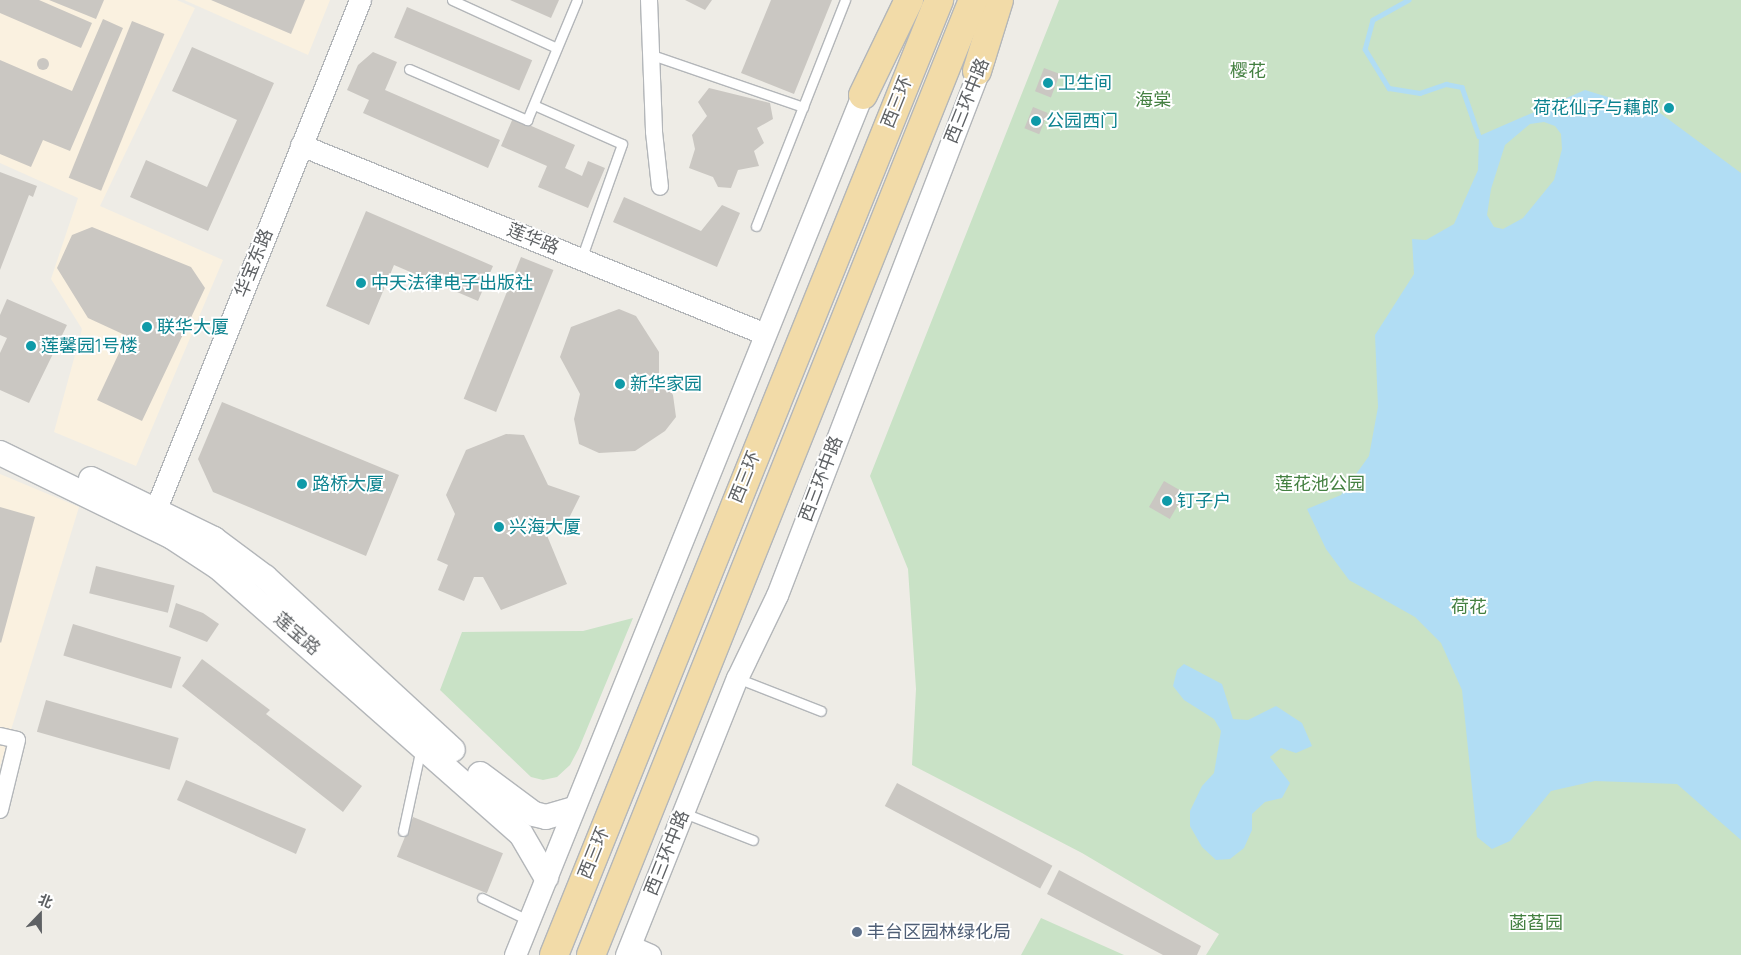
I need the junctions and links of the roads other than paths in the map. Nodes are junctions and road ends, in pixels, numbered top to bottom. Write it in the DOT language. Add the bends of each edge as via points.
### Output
graph roads {
  1 [pos="360,0"];
  2 [pos="452,0"];
  3 [pos="577,0"];
  4 [pos="649,0"];
  5 [pos="845,0"];
  6 [pos="896,0"];
  7 [pos="909,0"];
  8 [pos="939,0"];
  9 [pos="973,0"];
  10 [pos="999,0"];
  11 [pos="1009,0"];
  12 [pos="557,48"];
  13 [pos="652,55"];
  14 [pos="409,69"];
  15 [pos="977,71"];
  16 [pos="863,95"];
  17 [pos="534,105"];
  18 [pos="803,107"];
  19 [pos="301,145"];
  20 [pos="660,187"];
  21 [pos="756,226"];
  22 [pos="581,259"];
  23 [pos="765,334"];
  24 [pos="0,436"];
  25 [pos="0,453"];
  26 [pos="152,518"];
  27 [pos="737,678"];
  28 [pos="821,711"];
  29 [pos="0,736"];
  30 [pos="422,743"];
  31 [pos="0,810"];
  32 [pos="571,810"];
  33 [pos="684,813"];
  34 [pos="403,832"];
  35 [pos="753,840"];
  36 [pos="546,877"];
  37 [pos="482,898"];
  38 [pos="528,920"];
  39 [pos="628,950"];
  40 [pos="515,955"];
  41 [pos="554,955"];
  42 [pos="591,955"];
  43 [pos="650,955"];
  1 -- 19 [label="street, 华宝东路"];
  2 -- 12 [label="lane"];
  3 -- 12 [label="lane"];
  4 -- 13 [label="street"];
  5 -- 18 [label="lane"];
  6 -- 16 [label="street"];
  7 -- 16 [label="highway"];
  8 -- 41 [label="highway, 西三环"];
  9 -- 42 [label="highway, 西三环"];
  10 -- 15 [label="highway"];
  11 -- 15 [label="street, 西三环中路"];
  12 -- 17 [label="lane"];
  13 -- 18 [label="lane"];
  13 -- 20 [label="street" via="654,132"];
  14 -- 17 [label="lane" via="527,120"];
  15 -- 27 [label="street, 西三环中路" via="777,595"];
  16 -- 23 [label="street"];
  17 -- 22 [label="lane" via="622,144"];
  18 -- 21 [label="lane"];
  19 -- 22 [label="street, 莲华路"];
  19 -- 26 [label="street, 华宝东路"];
  22 -- 23 [label="street, 莲华路"];
  23 -- 32 [label="street"];
  24 -- 26 [label="main road, 莲宝路"];
  25 -- 26 [label="main road, 莲宝路"];
  26 -- 30 [label="main road, 莲宝路" via="226,574"];
  26 -- 32 [label="main road, 莲宝路" via="214,539 266,577 519,806 546,816"];
  27 -- 28 [label="lane"];
  27 -- 33 [label="street, 西三环中路"];
  29 -- 31 [label="street" via="16,740"];
  30 -- 34 [label="lane"];
  30 -- 36 [label="main road, 莲宝路" via="522,834"];
  32 -- 36 [label="street"];
  33 -- 35 [label="lane"];
  33 -- 39 [label="street, 西三环中路"];
  36 -- 38 [label="street"];
  37 -- 38 [label="lane"];
  38 -- 40 [label="street"];
  39 -- 43 [label="street"];
}
